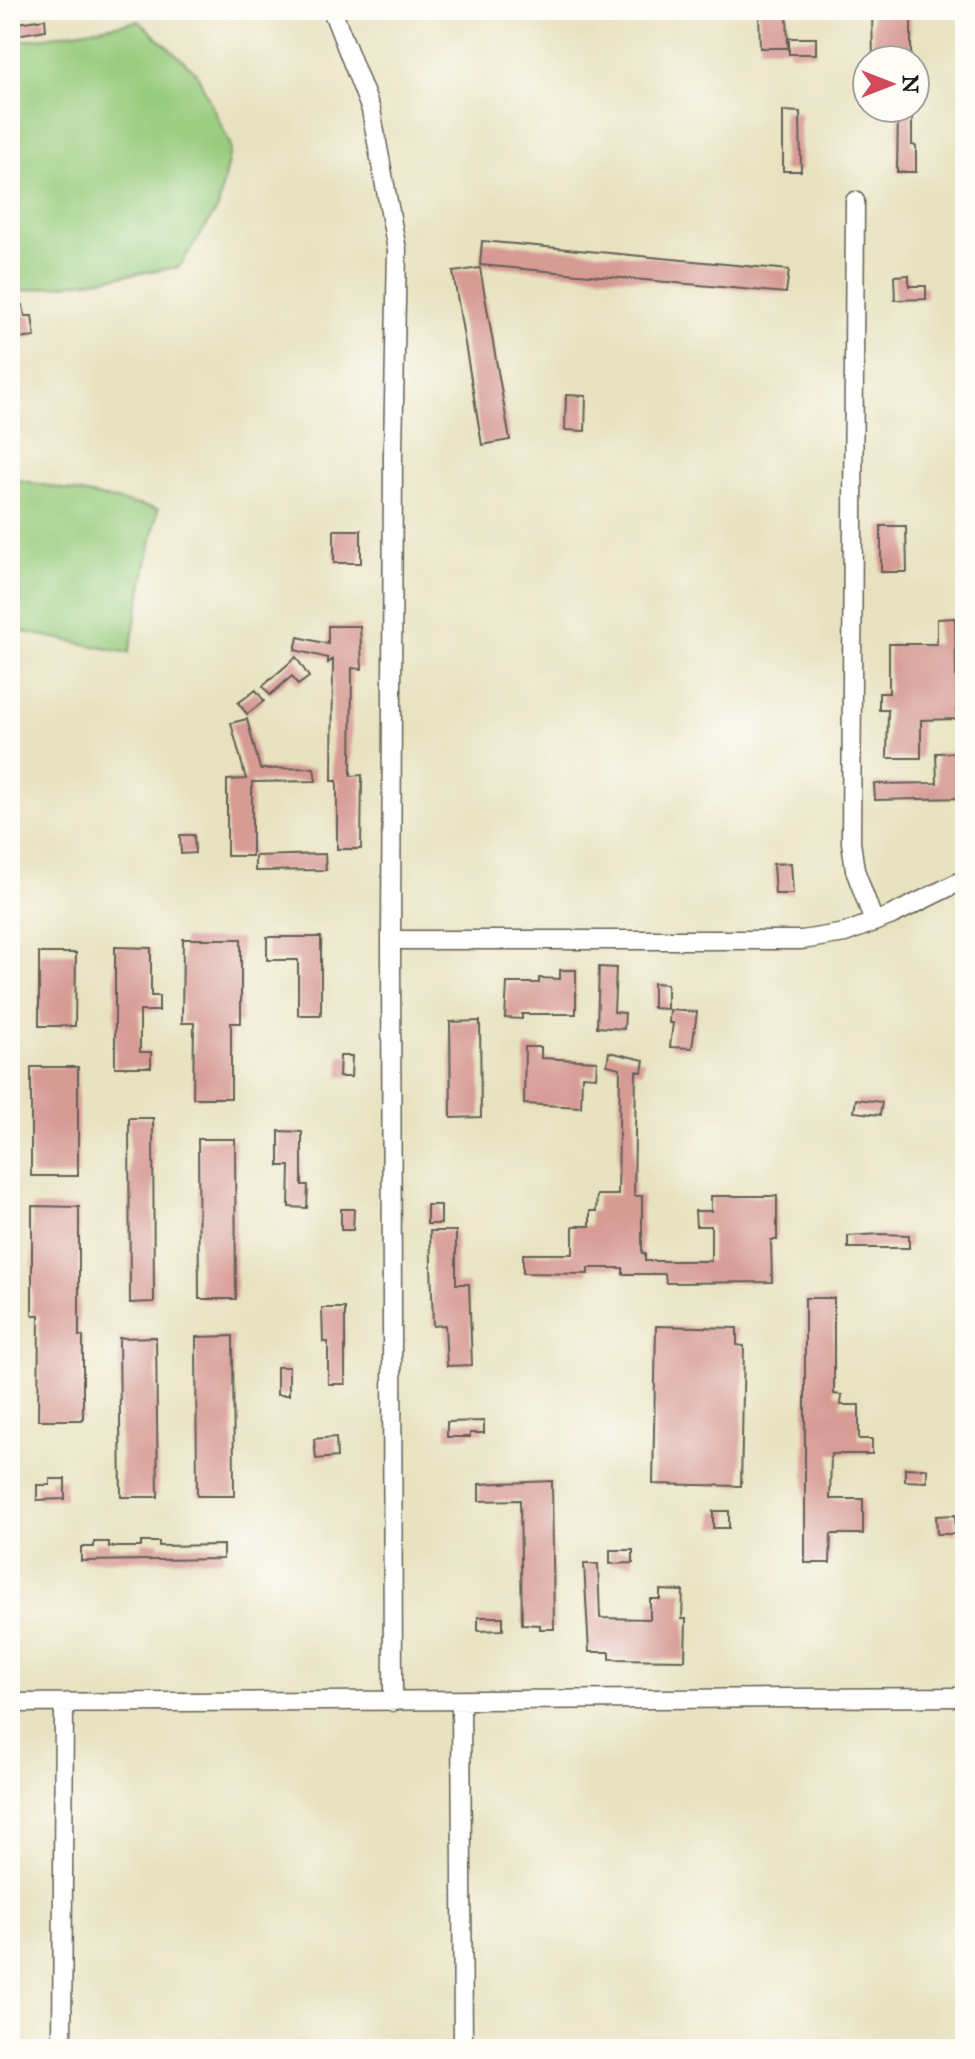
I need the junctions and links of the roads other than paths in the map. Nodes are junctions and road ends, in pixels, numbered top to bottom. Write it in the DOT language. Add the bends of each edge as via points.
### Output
graph roads {
  1 [pos="332,10"];
  2 [pos="855,201"];
  3 [pos="965,879"];
  4 [pos="874,922"];
  5 [pos="391,940"];
  6 [pos="965,1697"];
  7 [pos="461,1701"];
  8 [pos="393,1702"];
  9 [pos="10,1703"];
  10 [pos="64,1703"];
  11 [pos="62,2049"];
  12 [pos="463,2049"];
  1 -- 5 [label="street" via="371,110 397,250"];
  2 -- 4 [label="street" via="851,842"];
  3 -- 4 [label="street"];
  4 -- 5 [label="street" via="802,940"];
  5 -- 8 [label="street"];
  6 -- 7 [label="street"];
  7 -- 8 [label="street"];
  7 -- 12 [label="street"];
  8 -- 10 [label="street"];
  9 -- 10 [label="street"];
  10 -- 11 [label="street"];
}
